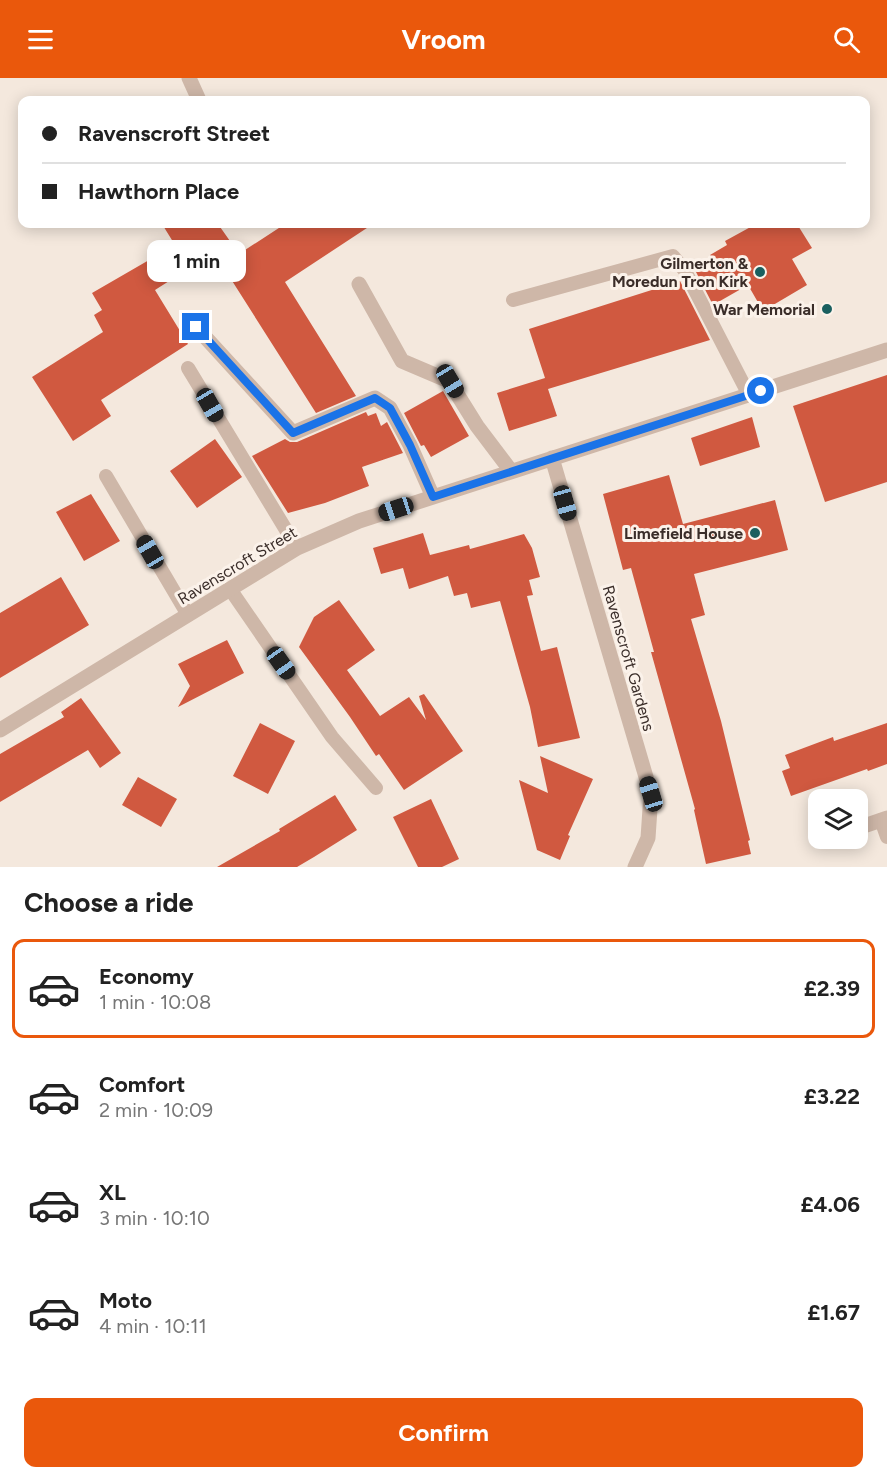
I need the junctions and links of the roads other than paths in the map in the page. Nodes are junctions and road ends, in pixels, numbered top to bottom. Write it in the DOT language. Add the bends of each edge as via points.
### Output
graph roads {
  1 [pos="189,78"];
  2 [pos="198,96"];
  3 [pos="359,284"];
  4 [pos="513,300"];
  5 [pos="196,327"];
  6 [pos="887,350"];
  7 [pos="188,368"];
  8 [pos="749,395"];
  9 [pos="552,458"];
  10 [pos="511,471"];
  11 [pos="106,476"];
  12 [pos="433,497"];
  13 [pos="297,548"];
  14 [pos="230,589"];
  15 [pos="188,615"];
  16 [pos="0,730"];
  17 [pos="376,788"];
  18 [pos="884,819"];
  19 [pos="868,825"];
  20 [pos="887,837"];
  21 [pos="635,867"];
  1 -- 2 [label="street"];
  3 -- 10 [label="street" via="402,361 450,381"];
  4 -- 8 [label="lane" via="673,256 685,271"];
  5 -- 12 [label="street" via="293,433 375,398 390,408"];
  6 -- 8 [label="street, Ravenscroft Street"];
  7 -- 13 [label="lane"];
  8 -- 9 [label="street, Ravenscroft Street"];
  9 -- 10 [label="street, Ravenscroft Street"];
  9 -- 21 [label="street, Ravenscroft Gardens" via="651,794 648,838"];
  10 -- 12 [label="street, Ravenscroft Street"];
  11 -- 15 [label="lane"];
  12 -- 13 [label="street, Ravenscroft Street" via="359,521"];
  13 -- 14 [label="street, Ravenscroft Street"];
  14 -- 15 [label="street, Ravenscroft Street"];
  14 -- 17 [label="lane" via="332,737"];
  15 -- 16 [label="street, Ravenscroft Street"];
  18 -- 19 [label="street"];
  18 -- 20 [label="lane"];
}
